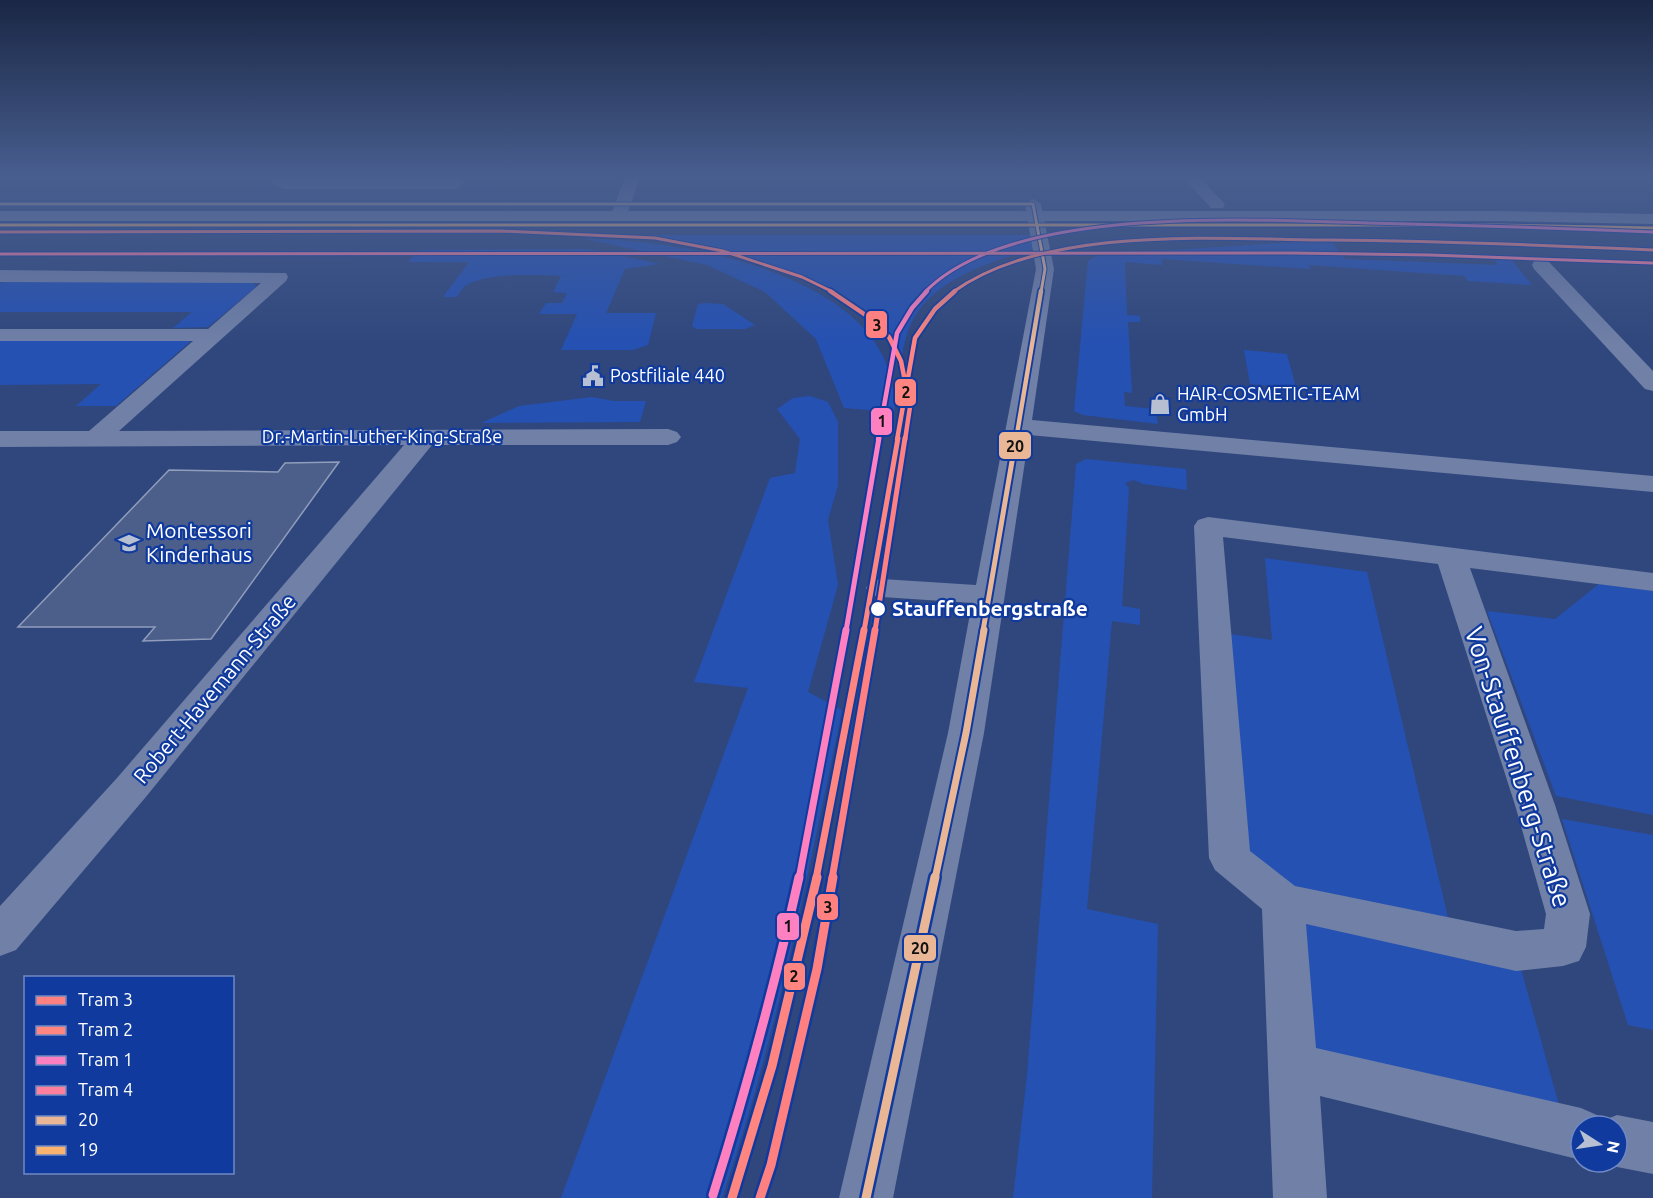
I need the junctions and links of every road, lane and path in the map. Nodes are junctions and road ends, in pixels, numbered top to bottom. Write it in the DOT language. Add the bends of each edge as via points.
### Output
graph roads {
  1 [pos="1038,233"];
  2 [pos="1541,265"];
  3 [pos="0,276"];
  4 [pos="0,334"];
  5 [pos="213,335"];
  6 [pos="1653,384"];
  7 [pos="1017,426"];
  8 [pos="425,437"];
  9 [pos="668,437"];
  10 [pos="96,438"];
  11 [pos="0,439"];
  12 [pos="1653,484"];
  13 [pos="1450,555"];
  14 [pos="1653,582"];
  15 [pos="882,588"];
  16 [pos="989,595"];
  17 [pos="1283,901"];
  18 [pos="0,937"];
  19 [pos="1293,1066"];
  20 [pos="1569,1131"];
  21 [pos="1629,1143"];
  22 [pos="1653,1148"];
  23 [pos="866,1198"];
  24 [pos="1300,1198"];
  1 -- 7 [label="street" via="1045,270"];
  2 -- 6 [label="street"];
  3 -- 5 [label="street" via="279,277"];
  4 -- 5 [label="street"];
  5 -- 10 [label="street"];
  7 -- 12 [label="street"];
  7 -- 16 [label="street"];
  8 -- 9 [label="street, Dr.-Martin-Luther-King-Straße"];
  8 -- 10 [label="street, Dr.-Martin-Luther-King-Straße"];
  8 -- 18 [label="street, Robert-Havemann-Straße" via="131,788"];
  10 -- 11 [label="street, Dr.-Martin-Luther-King-Straße"];
  13 -- 14 [label="street, Von-Stauffenberg-Straße"];
  13 -- 17 [label="street, Von-Stauffenberg-Straße" via="1208,526 1230,858"];
  13 -- 17 [label="street, Von-Stauffenberg-Straße" via="1568,914 1563,946 1515,951"];
  15 -- 16 [label="street"];
  16 -- 23 [label="street" via="966,733"];
  17 -- 19 [label="street"];
  19 -- 20 [label="street"];
  19 -- 24 [label="street"];
  21 -- 22 [label="street"];
}
